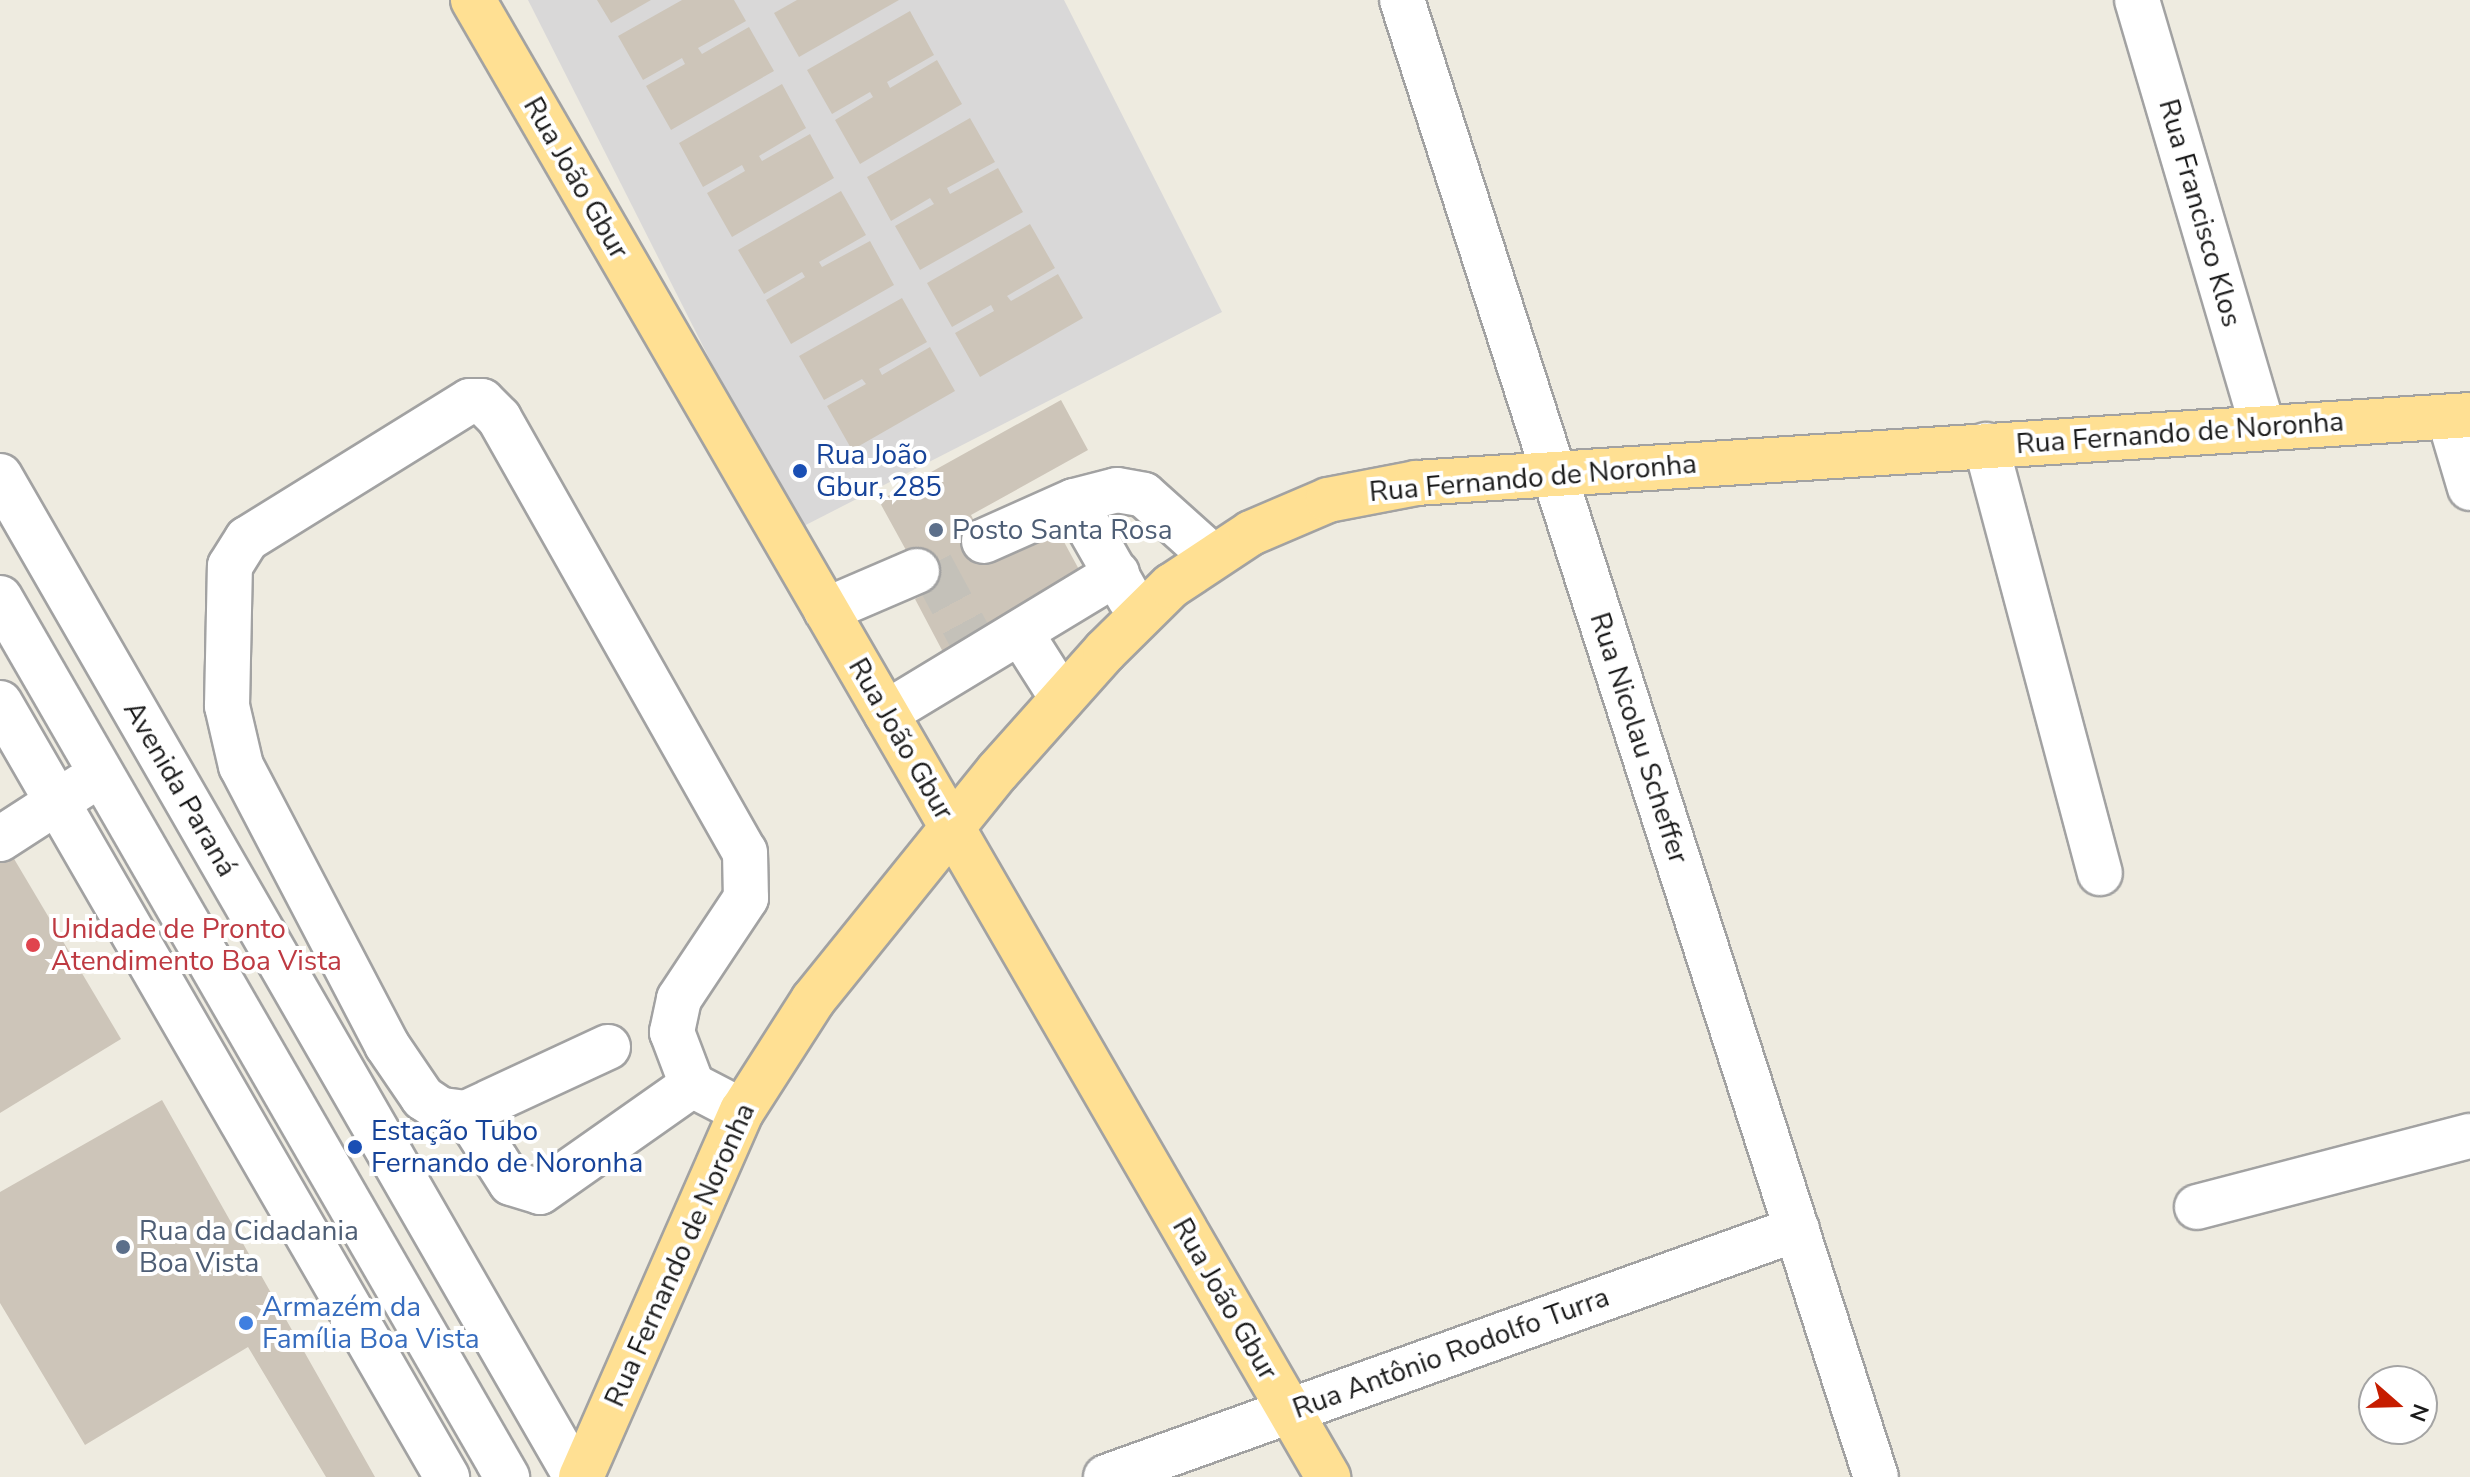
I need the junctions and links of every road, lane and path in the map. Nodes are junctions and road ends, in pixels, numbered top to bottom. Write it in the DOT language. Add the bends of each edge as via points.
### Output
graph roads {
  1 [pos="473,0"];
  2 [pos="1402,0"];
  3 [pos="2137,0"];
  4 [pos="2460,416"];
  5 [pos="2263,427"];
  6 [pos="1986,445"];
  7 [pos="1554,473"];
  8 [pos="0,476"];
  9 [pos="2470,488"];
  10 [pos="1074,501"];
  11 [pos="984,541"];
  12 [pos="1212,556"];
  13 [pos="917,571"];
  14 [pos="1117,573"];
  15 [pos="0,598"];
  16 [pos="826,610"];
  17 [pos="1139,616"];
  18 [pos="1022,635"];
  19 [pos="1062,698"];
  20 [pos="0,703"];
  21 [pos="886,713"];
  22 [pos="101,772"];
  23 [pos="58,803"];
  24 [pos="951,827"];
  25 [pos="0,839"];
  26 [pos="2100,873"];
  27 [pos="608,1047"];
  28 [pos="692,1085"];
  29 [pos="742,1111"];
  30 [pos="466,1113"];
  31 [pos="2470,1136"];
  32 [pos="2197,1207"];
  33 [pos="1797,1229"];
  34 [pos="1290,1411"];
  35 [pos="447,1477"];
  36 [pos="507,1477"];
  37 [pos="578,1477"];
  38 [pos="1106,1477"];
  39 [pos="1328,1477"];
  40 [pos="1876,1477"];
  1 -- 16 [label="main road, Rua João Gbur"];
  2 -- 7 [label="street, Rua Nicolau Scheffer"];
  3 -- 5 [label="street, Rua Francisco Klos"];
  4 -- 5 [label="main road, Rua Fernando de Noronha"];
  4 -- 9 [label="street"];
  5 -- 6 [label="main road, Rua Fernando de Noronha"];
  6 -- 7 [label="main road, Rua Fernando de Noronha"];
  6 -- 26 [label="street"];
  7 -- 12 [label="main road, Rua Fernando de Noronha" via="1372,489 1288,515"];
  7 -- 33 [label="street, Rua Nicolau Scheffer"];
  8 -- 37 [label="street, Avenida Paraná"];
  10 -- 11 [label="street"];
  10 -- 12 [label="street" via="1117,490 1144,495"];
  10 -- 14 [label="street"];
  12 -- 17 [label="main road, Rua Fernando de Noronha"];
  13 -- 16 [label="street"];
  14 -- 17 [label="street"];
  14 -- 18 [label="street"];
  15 -- 22 [label="street"];
  16 -- 21 [label="main road, Rua João Gbur"];
  17 -- 19 [label="main road, Rua Fernando de Noronha"];
  18 -- 19 [label="street"];
  18 -- 21 [label="street" via="977,647"];
  19 -- 24 [label="main road, Rua Fernando de Noronha"];
  20 -- 23 [label="street"];
  21 -- 24 [label="main road, Rua João Gbur"];
  22 -- 23 [label="street"];
  22 -- 36 [label="street"];
  23 -- 25 [label="street"];
  23 -- 35 [label="street"];
  24 -- 29 [label="main road, Rua Fernando de Noronha" via="813,1000"];
  24 -- 34 [label="main road, Rua João Gbur"];
  27 -- 30 [label="street"];
  28 -- 29 [label="street"];
  28 -- 30 [label="street" via="540,1192 511,1183"];
  28 -- 30 [label="street" via="672,1032 679,999 746,898 745,852 499,418 482,401 470,401 247,539 230,566 227,706 241,766 387,1045 423,1098 441,1110"];
  29 -- 37 [label="main road, Rua Fernando de Noronha"];
  31 -- 32 [label="street"];
  33 -- 34 [label="street, Rua Antônio Rodolfo Turra"];
  33 -- 40 [label="street, Rua Nicolau Scheffer"];
  34 -- 38 [label="street, Rua Antônio Rodolfo Turra"];
  34 -- 39 [label="main road, Rua João Gbur"];
}
